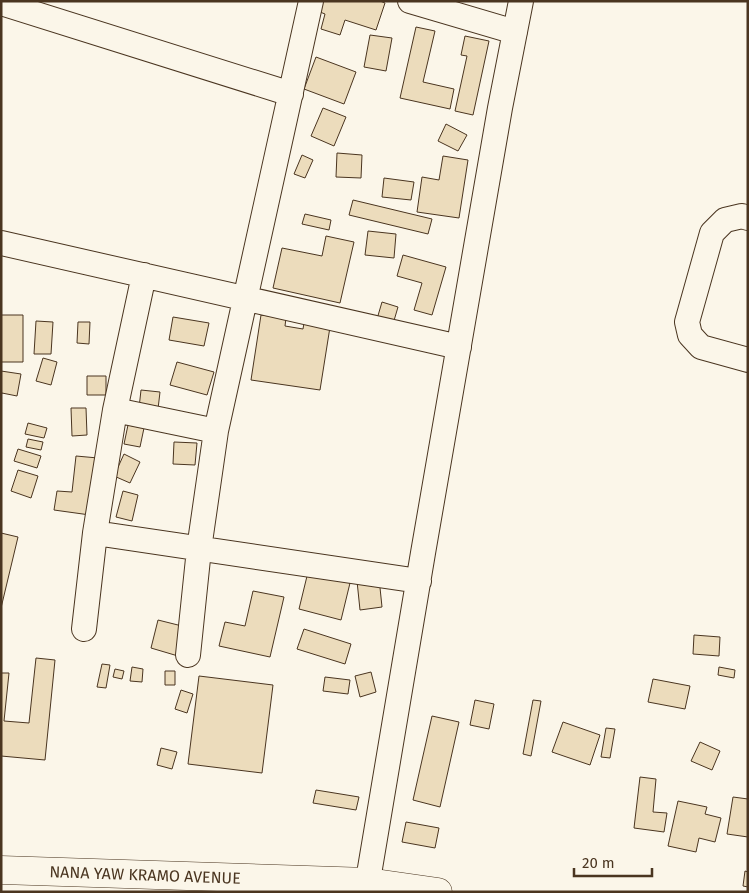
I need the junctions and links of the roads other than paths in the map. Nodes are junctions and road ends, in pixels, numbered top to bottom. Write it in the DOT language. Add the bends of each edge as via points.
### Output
graph roads {
  1 [pos="311,1"];
  2 [pos="410,1"];
  3 [pos="521,1"];
  4 [pos="1,3"];
  5 [pos="515,32"];
  6 [pos="291,94"];
  7 [pos="748,218"];
  8 [pos="1,243"];
  9 [pos="144,275"];
  10 [pos="245,298"];
  11 [pos="459,347"];
  12 [pos="748,360"];
  13 [pos="115,410"];
  14 [pos="216,431"];
  15 [pos="95,533"];
  16 [pos="199,549"];
  17 [pos="419,581"];
  18 [pos="84,630"];
  19 [pos="188,655"];
  20 [pos="1,870"];
  21 [pos="367,887"];
  22 [pos="438,892"];
  1 -- 6 [label="street"];
  2 -- 5 [label="street"];
  3 -- 5 [label="street"];
  4 -- 6 [label="street"];
  5 -- 11 [label="street"];
  6 -- 10 [label="street"];
  7 -- 12 [label="street" via="742,216 725,220 712,233 687,322 690,335 701,347"];
  8 -- 9 [label="street"];
  9 -- 10 [label="street"];
  9 -- 13 [label="street"];
  10 -- 11 [label="street"];
  10 -- 14 [label="street"];
  11 -- 17 [label="street"];
  13 -- 14 [label="street"];
  13 -- 15 [label="street"];
  14 -- 16 [label="street"];
  15 -- 16 [label="street"];
  15 -- 18 [label="street"];
  16 -- 17 [label="street"];
  16 -- 19 [label="street"];
  17 -- 21 [label="street"];
  20 -- 21 [label="main road, NANA YAW KRAMO AVENUE"];
  21 -- 22 [label="main road, NANA YAW KRAMO AVENUE"];
}
